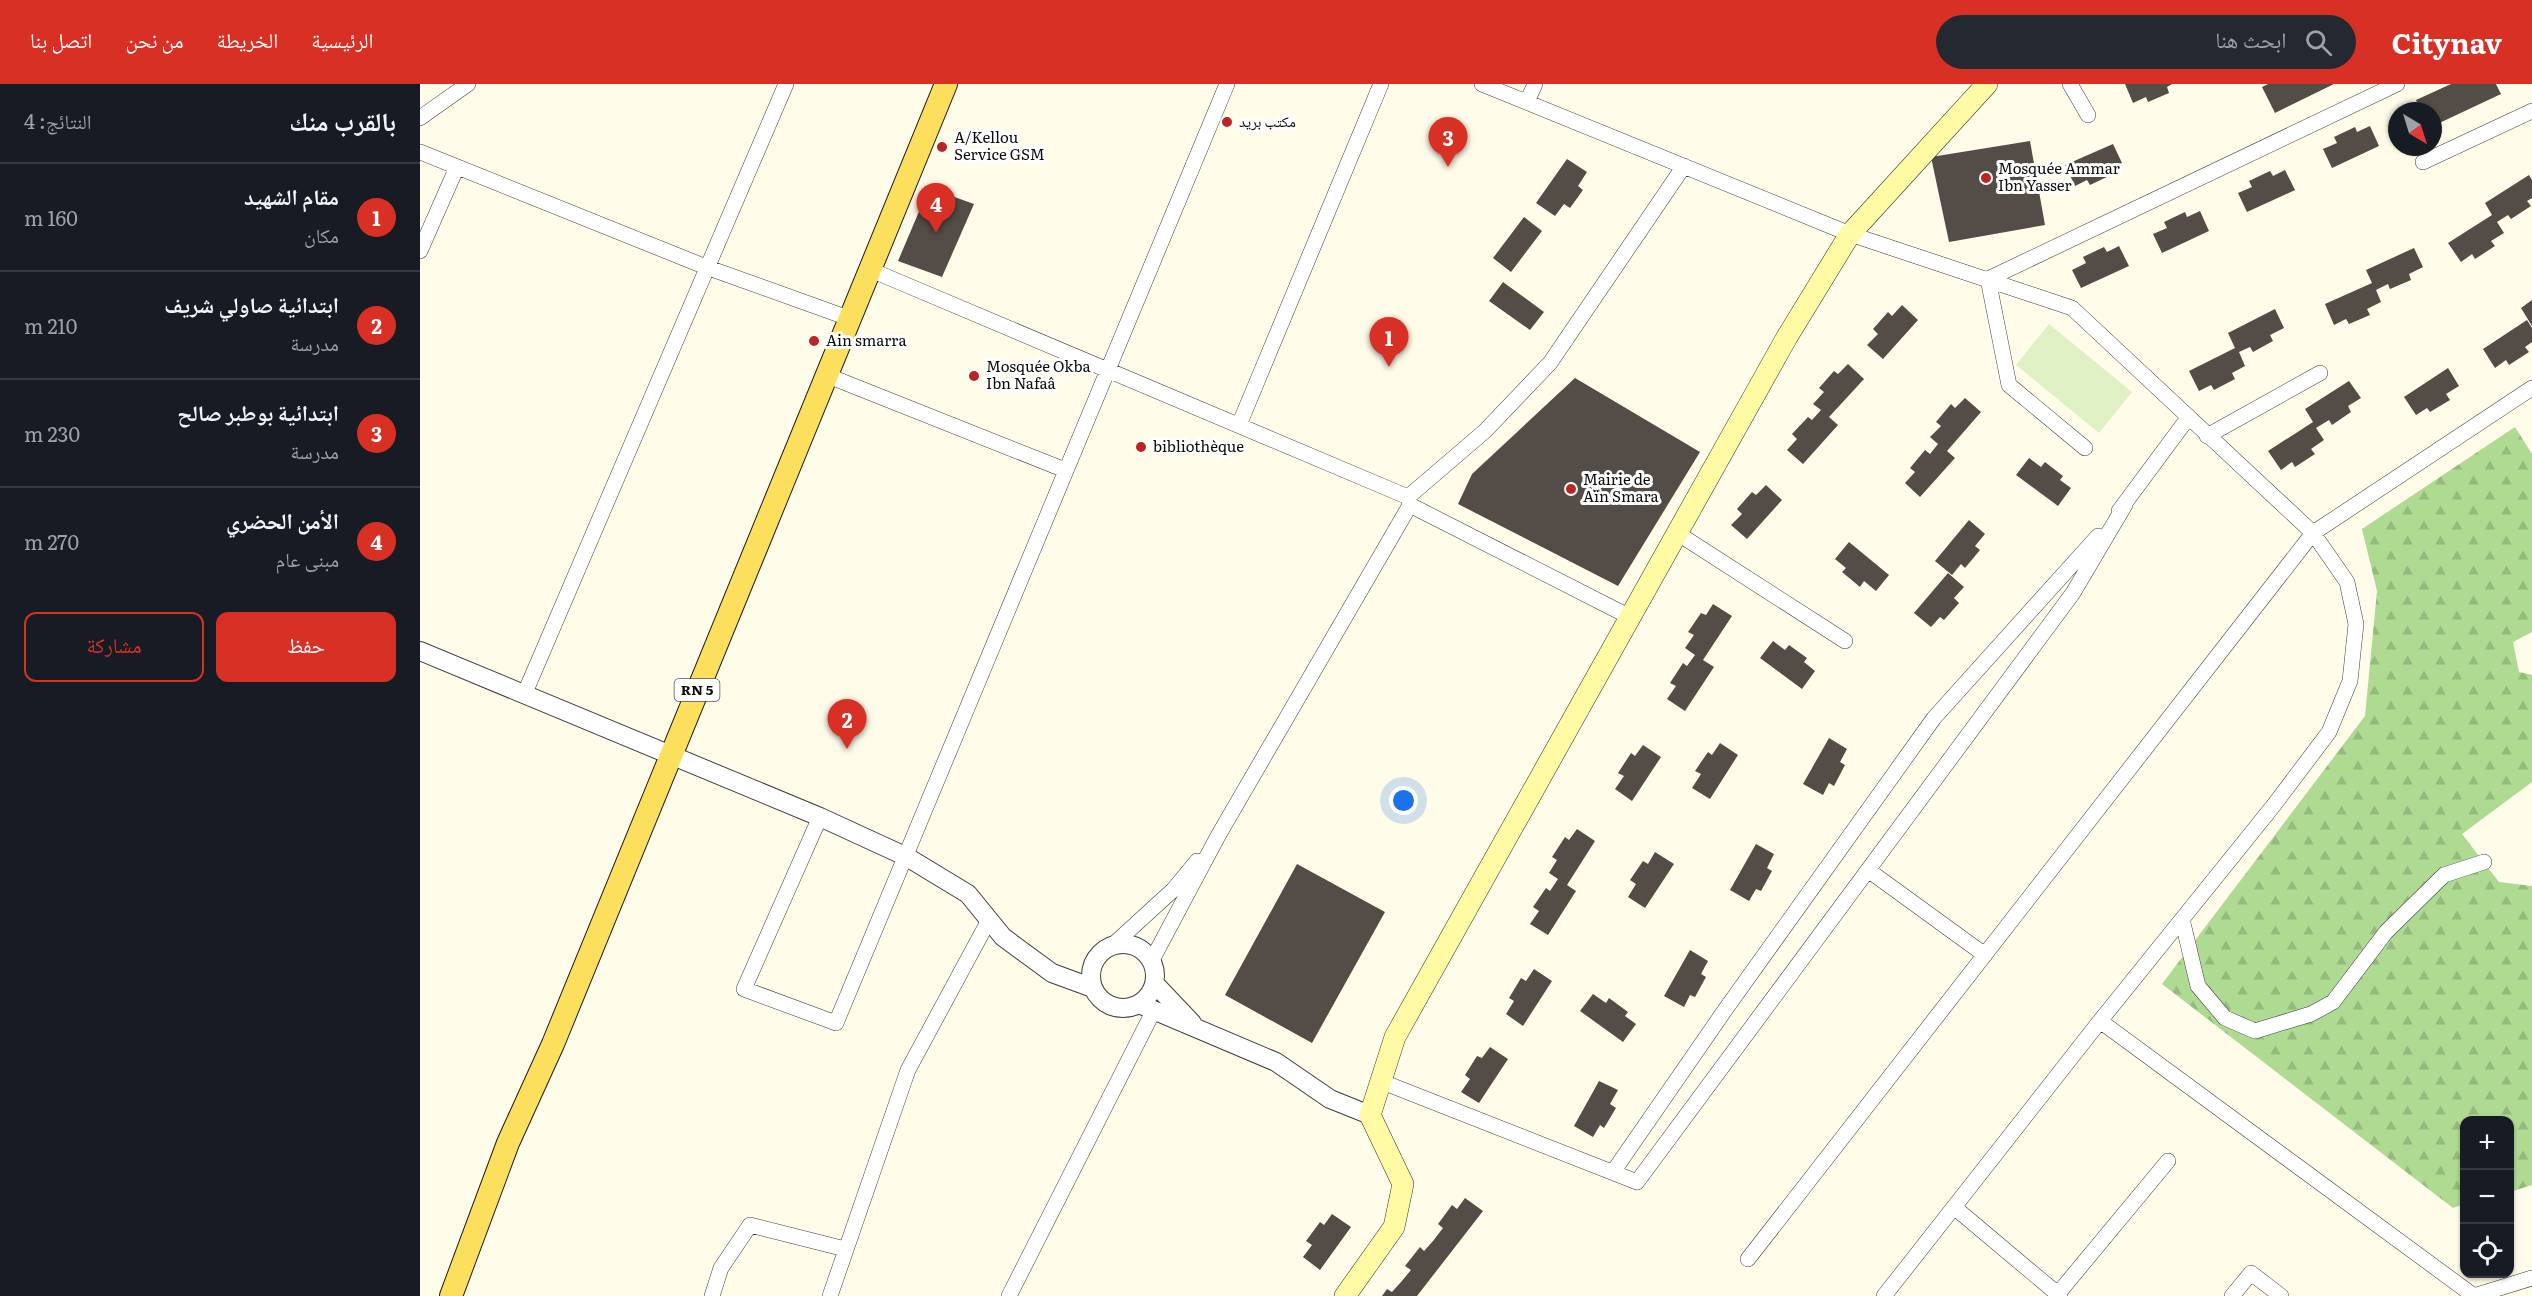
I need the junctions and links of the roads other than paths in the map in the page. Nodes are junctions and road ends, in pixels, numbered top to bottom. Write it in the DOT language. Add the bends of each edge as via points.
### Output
graph roads {
  1 [pos="468,84"];
  2 [pos="786,84"];
  3 [pos="946,84"];
  4 [pos="1227,84"];
  5 [pos="1381,84"];
  6 [pos="1482,84"];
  7 [pos="1534,84"];
  8 [pos="1987,84"];
  9 [pos="2070,84"];
  10 [pos="2397,84"];
  11 [pos="1527,102"];
  12 [pos="2532,111"];
  13 [pos="2088,115"];
  14 [pos="420,118"];
  15 [pos="420,152"];
  16 [pos="2422,162"];
  17 [pos="1684,166"];
  18 [pos="457,167"];
  19 [pos="1850,234"];
  20 [pos="420,251"];
  21 [pos="706,267"];
  22 [pos="871,270"];
  23 [pos="1988,279"];
  24 [pos="851,319"];
  25 [pos="1107,370"];
  26 [pos="2320,373"];
  27 [pos="826,375"];
  28 [pos="2532,388"];
  29 [pos="2188,418"];
  30 [pos="1239,425"];
  31 [pos="2207,436"];
  32 [pos="2085,448"];
  33 [pos="1065,470"];
  34 [pos="1409,501"];
  35 [pos="2125,505"];
  36 [pos="1677,532"];
  37 [pos="2313,533"];
  38 [pos="1630,617"];
  39 [pos="1845,641"];
  40 [pos="420,651"];
  41 [pos="524,695"];
  42 [pos="670,756"];
  43 [pos="820,817"];
  44 [pos="1218,836"];
  45 [pos="907,857"];
  46 [pos="2484,862"];
  47 [pos="1868,870"];
  48 [pos="2182,919"];
  49 [pos="989,920"];
  50 [pos="1114,944"];
  51 [pos="1985,955"];
  52 [pos="1152,960"];
  53 [pos="1155,984"];
  54 [pos="1093,988"];
  55 [pos="1147,1007"];
  56 [pos="2100,1022"];
  57 [pos="1200,1030"];
  58 [pos="1380,1081"];
  59 [pos="1370,1115"];
  60 [pos="2168,1161"];
  61 [pos="1613,1172"];
  62 [pos="1954,1207"];
  63 [pos="845,1249"];
  64 [pos="1748,1259"];
  65 [pos="2532,1278"];
  66 [pos="2058,1295"];
  67 [pos="451,1296"];
  68 [pos="712,1296"];
  69 [pos="830,1296"];
  70 [pos="1009,1296"];
  71 [pos="1346,1296"];
  72 [pos="1884,1296"];
  73 [pos="2232,1296"];
  74 [pos="2281,1296"];
  75 [pos="2474,1296"];
  1 -- 14 [label="street"];
  2 -- 21 [label="street"];
  3 -- 22 [label="main road, RN 5"];
  4 -- 25 [label="street"];
  5 -- 30 [label="street"];
  6 -- 11 [label="street"];
  7 -- 11 [label="street"];
  8 -- 19 [label="main road"];
  9 -- 13 [label="street"];
  10 -- 23 [label="street"];
  11 -- 17 [label="street"];
  12 -- 16 [label="street"];
  15 -- 18 [label="street"];
  17 -- 19 [label="street"];
  17 -- 34 [label="street" via="1550,363 1485,431"];
  18 -- 20 [label="street"];
  18 -- 21 [label="street"];
  19 -- 23 [label="street"];
  19 -- 36 [label="main road"];
  21 -- 24 [label="street"];
  21 -- 41 [label="street"];
  22 -- 24 [label="main road, RN 5"];
  22 -- 25 [label="street"];
  23 -- 29 [label="street" via="2072,308"];
  23 -- 32 [label="street" via="2010,385"];
  24 -- 27 [label="main road, RN 5"];
  25 -- 30 [label="street"];
  25 -- 33 [label="street"];
  26 -- 31 [label="street"];
  27 -- 33 [label="street"];
  27 -- 42 [label="main road, RN 5"];
  28 -- 37 [label="street"];
  29 -- 31 [label="street"];
  29 -- 35 [label="street"];
  30 -- 34 [label="street"];
  31 -- 37 [label="street"];
  33 -- 45 [label="street"];
  34 -- 38 [label="street"];
  34 -- 44 [label="street"];
  35 -- 47 [label="street" via="2073,593"];
  35 -- 61 [label="street" via="1934,718"];
  36 -- 38 [label="main road"];
  36 -- 39 [label="street"];
  37 -- 48 [label="street" via="2347,582 2356,624 2350,681 2329,732"];
  37 -- 51 [label="street"];
  38 -- 58 [label="main road" via="1395,1037"];
  40 -- 41 [label="street"];
  41 -- 42 [label="street"];
  42 -- 43 [label="street"];
  42 -- 67 [label="main road, RN 5" via="553,1044 508,1143"];
  43 -- 45 [label="street"];
  43 -- 45 [label="street" via="744,989 836,1023"];
  44 -- 50 [label="street" via="1173,890"];
  44 -- 52 [label="street"];
  45 -- 49 [label="street" via="969,894"];
  46 -- 48 [label="street" via="2444,875 2386,932 2333,1002 2311,1014 2255,1031 2225,1018 2198,986"];
  47 -- 51 [label="street"];
  47 -- 61 [label="street" via="1637,1182"];
  48 -- 56 [label="street"];
  49 -- 54 [label="street" via="1003,937 1052,973"];
  49 -- 63 [label="street" via="908,1070"];
  50 -- 52 [label="street" via="1132,944"];
  50 -- 54 [label="street" via="1097,957 1092,967"];
  51 -- 64 [label="street"];
  52 -- 53 [label="street"];
  53 -- 55 [label="street" via="1146,999"];
  53 -- 57 [label="street"];
  54 -- 55 [label="street" via="1099,998 1118,1008"];
  55 -- 57 [label="street"];
  55 -- 70 [label="street"];
  56 -- 62 [label="street"];
  56 -- 75 [label="street"];
  57 -- 59 [label="street" via="1276,1062 1330,1099"];
  58 -- 59 [label="main road"];
  58 -- 61 [label="street"];
  59 -- 71 [label="main road" via="1403,1184 1394,1227"];
  60 -- 66 [label="street"];
  62 -- 66 [label="street"];
  62 -- 72 [label="street"];
  63 -- 68 [label="street" via="750,1225 721,1268"];
  63 -- 69 [label="street"];
  65 -- 75 [label="street"];
  73 -- 74 [label="street" via="2251,1273"];
}
